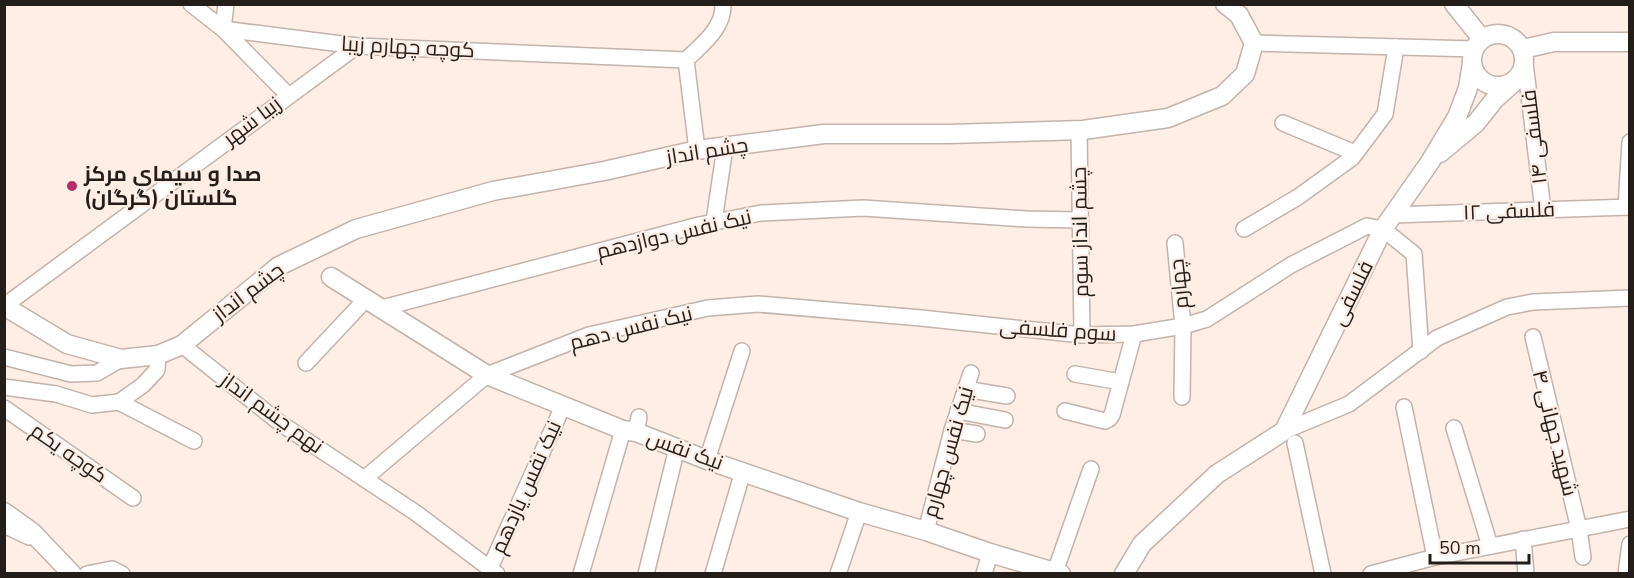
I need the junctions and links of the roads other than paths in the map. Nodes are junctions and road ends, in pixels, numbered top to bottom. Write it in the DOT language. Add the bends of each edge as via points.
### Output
graph roads {
  1 [pos="191,4"];
  2 [pos="226,4"];
  3 [pos="723,4"];
  4 [pos="1225,4"];
  5 [pos="1454,4"];
  6 [pos="223,29"];
  7 [pos="1629,42"];
  8 [pos="1254,43"];
  9 [pos="357,46"];
  10 [pos="1396,47"];
  11 [pos="1477,51"];
  12 [pos="1524,56"];
  13 [pos="686,60"];
  14 [pos="1516,80"];
  15 [pos="288,95"];
  16 [pos="1283,123"];
  17 [pos="1079,130"];
  18 [pos="1629,142"];
  19 [pos="725,147"];
  20 [pos="698,150"];
  21 [pos="1355,153"];
  22 [pos="1430,162"];
  23 [pos="1628,207"];
  24 [pos="1543,210"];
  25 [pos="1080,220"];
  26 [pos="714,221"];
  27 [pos="1387,222"];
  28 [pos="1244,230"];
  29 [pos="1175,243"];
  30 [pos="331,277"];
  31 [pos="367,298"];
  32 [pos="1629,298"];
  33 [pos="4,306"];
  34 [pos="382,308"];
  35 [pos="708,308"];
  36 [pos="1183,326"];
  37 [pos="1134,334"];
  38 [pos="1082,335"];
  39 [pos="1533,337"];
  40 [pos="182,345"];
  41 [pos="742,351"];
  42 [pos="1422,351"];
  43 [pos="158,356"];
  44 [pos="4,357"];
  45 [pos="121,359"];
  46 [pos="306,363"];
  47 [pos="970,373"];
  48 [pos="1075,374"];
  49 [pos="487,375"];
  50 [pos="1121,382"];
  51 [pos="7,386"];
  52 [pos="965,389"];
  53 [pos="1007,396"];
  54 [pos="1182,397"];
  55 [pos="119,402"];
  56 [pos="563,406"];
  57 [pos="1404,407"];
  58 [pos="4,408"];
  59 [pos="958,411"];
  60 [pos="1065,411"];
  61 [pos="1005,420"];
  62 [pos="632,426"];
  63 [pos="1454,428"];
  64 [pos="952,430"];
  65 [pos="977,434"];
  66 [pos="1290,437"];
  67 [pos="194,441"];
  68 [pos="677,448"];
  69 [pos="707,460"];
  70 [pos="1091,469"];
  71 [pos="743,471"];
  72 [pos="364,479"];
  73 [pos="133,498"];
  74 [pos="4,512"];
  75 [pos="859,512"];
  76 [pos="1629,519"];
  77 [pos="4,525"];
  78 [pos="1579,529"];
  79 [pos="926,531"];
  80 [pos="1523,539"];
  81 [pos="43,543"];
  82 [pos="1629,544"];
  83 [pos="1490,546"];
  84 [pos="990,554"];
  85 [pos="1435,557"];
  86 [pos="1583,557"];
  87 [pos="494,571"];
  88 [pos="1058,572"];
  89 [pos="72,573"];
  90 [pos="87,573"];
  91 [pos="122,573"];
  92 [pos="581,573"];
  93 [pos="646,573"];
  94 [pos="713,573"];
  95 [pos="838,573"];
  96 [pos="984,573"];
  97 [pos="1124,573"];
  98 [pos="1323,573"];
  99 [pos="1371,573"];
  100 [pos="1526,573"];
  101 [pos="1626,573"];
  1 -- 6 [label="street"];
  2 -- 6 [label="street"];
  3 -- 13 [label="street" via="714,32"];
  4 -- 8 [label="street" via="1239,15"];
  5 -- 11 [label="street"];
  6 -- 9 [label="street, کوچه چهارم زیبا"];
  6 -- 15 [label="street"];
  7 -- 12 [label="street" via="1554,42"];
  8 -- 10 [label="street"];
  8 -- 17 [label="street, چشم انداز" via="1245,74 1222,96 1168,118"];
  9 -- 13 [label="street, کوچه چهارم زیبا"];
  9 -- 15 [label="street, زیبا شهر"];
  10 -- 11 [label="street"];
  10 -- 21 [label="street" via="1385,114"];
  11 -- 12 [label="street" via="1491,34 1503,33 1515,39"];
  11 -- 14 [label="street" via="1478,77 1499,86"];
  11 -- 22 [label="street" via="1457,117"];
  12 -- 14 [label="street"];
  12 -- 24 [label="street, ۱۴ فلسفی"];
  13 -- 20 [label="street"];
  14 -- 22 [label="street" via="1476,123"];
  15 -- 33 [label="street, زیبا شهر"];
  16 -- 21 [label="street"];
  17 -- 19 [label="street, چشم انداز" via="824,134"];
  17 -- 25 [label="street, چشم انداز سوم"];
  18 -- 23 [label="street"];
  19 -- 20 [label="street, چشم انداز"];
  19 -- 26 [label="street"];
  20 -- 40 [label="street, چشم انداز" via="493,191 356,229 279,266"];
  21 -- 28 [label="street"];
  22 -- 27 [label="street, فلسفی"];
  23 -- 24 [label="street, ۱۲ فلسفی"];
  24 -- 27 [label="street, ۱۲ فلسفی"];
  25 -- 26 [label="street, نیک نفس دوازدهم" via="862,208 761,213"];
  25 -- 38 [label="street, چشم انداز سوم"];
  26 -- 34 [label="street, نیک نفس دوازدهم"];
  27 -- 36 [label="street, سوم فلسفی" via="1367,226 1291,265 1207,318"];
  27 -- 42 [label="street" via="1414,254"];
  27 -- 66 [label="street, فلسفی"];
  29 -- 36 [label="street, چهارم"];
  30 -- 31 [label="street, نیک نفس"];
  31 -- 34 [label="street, نیک نفس"];
  31 -- 46 [label="street"];
  32 -- 42 [label="street" via="1533,302 1507,308 1437,338"];
  33 -- 45 [label="street" via="67,344"];
  34 -- 49 [label="street, نیک نفس"];
  35 -- 38 [label="street, سوم فلسفی" via="758,304"];
  35 -- 49 [label="street, نیک نفس دهم" via="589,334"];
  36 -- 37 [label="street, سوم فلسفی"];
  36 -- 54 [label="street, چهارم"];
  37 -- 38 [label="street, سوم فلسفی"];
  37 -- 50 [label="street"];
  39 -- 78 [label="street, ۴ شهید جهانی"];
  40 -- 43 [label="street, چشم انداز"];
  40 -- 72 [label="street, نهم چشم انداز" via="280,423"];
  41 -- 69 [label="street"];
  42 -- 66 [label="street" via="1349,404"];
  43 -- 45 [label="street, چشم انداز"];
  43 -- 55 [label="street" via="157,370"];
  44 -- 45 [label="street" via="71,374 97,373"];
  47 -- 52 [label="street, نیک نفس چهارم"];
  48 -- 50 [label="street"];
  49 -- 56 [label="street, نیک نفس"];
  49 -- 72 [label="street, نیک نفس دهم"];
  50 -- 60 [label="street" via="1109,419"];
  51 -- 55 [label="street" via="92,405"];
  52 -- 53 [label="street"];
  52 -- 59 [label="street, نیک نفس چهارم"];
  55 -- 67 [label="street"];
  56 -- 62 [label="street, نیک نفس"];
  56 -- 87 [label="street, نیک نفس یازدهم"];
  57 -- 85 [label="street"];
  58 -- 73 [label="street, کوچه یکم"];
  59 -- 61 [label="street"];
  59 -- 64 [label="street, نیک نفس چهارم"];
  62 -- 68 [label="street, نیک نفس"];
  62 -- 92 [label="street"];
  63 -- 83 [label="street"];
  64 -- 65 [label="street"];
  64 -- 79 [label="street, نیک نفس چهارم"];
  66 -- 97 [label="street" via="1217,474 1142,544"];
  66 -- 98 [label="street"];
  68 -- 69 [label="street, نیک نفس"];
  68 -- 93 [label="street"];
  69 -- 71 [label="street, نیک نفس"];
  70 -- 88 [label="street"];
  71 -- 75 [label="street, نیک نفس"];
  71 -- 94 [label="street"];
  72 -- 87 [label="street, نهم چشم انداز"];
  74 -- 81 [label="street"];
  75 -- 79 [label="street, نیک نفس"];
  75 -- 95 [label="street"];
  76 -- 78 [label="street"];
  77 -- 81 [label="street"];
  78 -- 80 [label="street"];
  78 -- 86 [label="street, ۴ شهید جهانی"];
  79 -- 84 [label="street, نیک نفس"];
  80 -- 83 [label="street"];
  80 -- 100 [label="street"];
  81 -- 89 [label="street"];
  82 -- 101 [label="street"];
  83 -- 85 [label="street"];
  84 -- 88 [label="street, نیک نفس"];
  84 -- 96 [label="street"];
  85 -- 99 [label="street"];
  90 -- 91 [label="street" via="112,569"];
}
